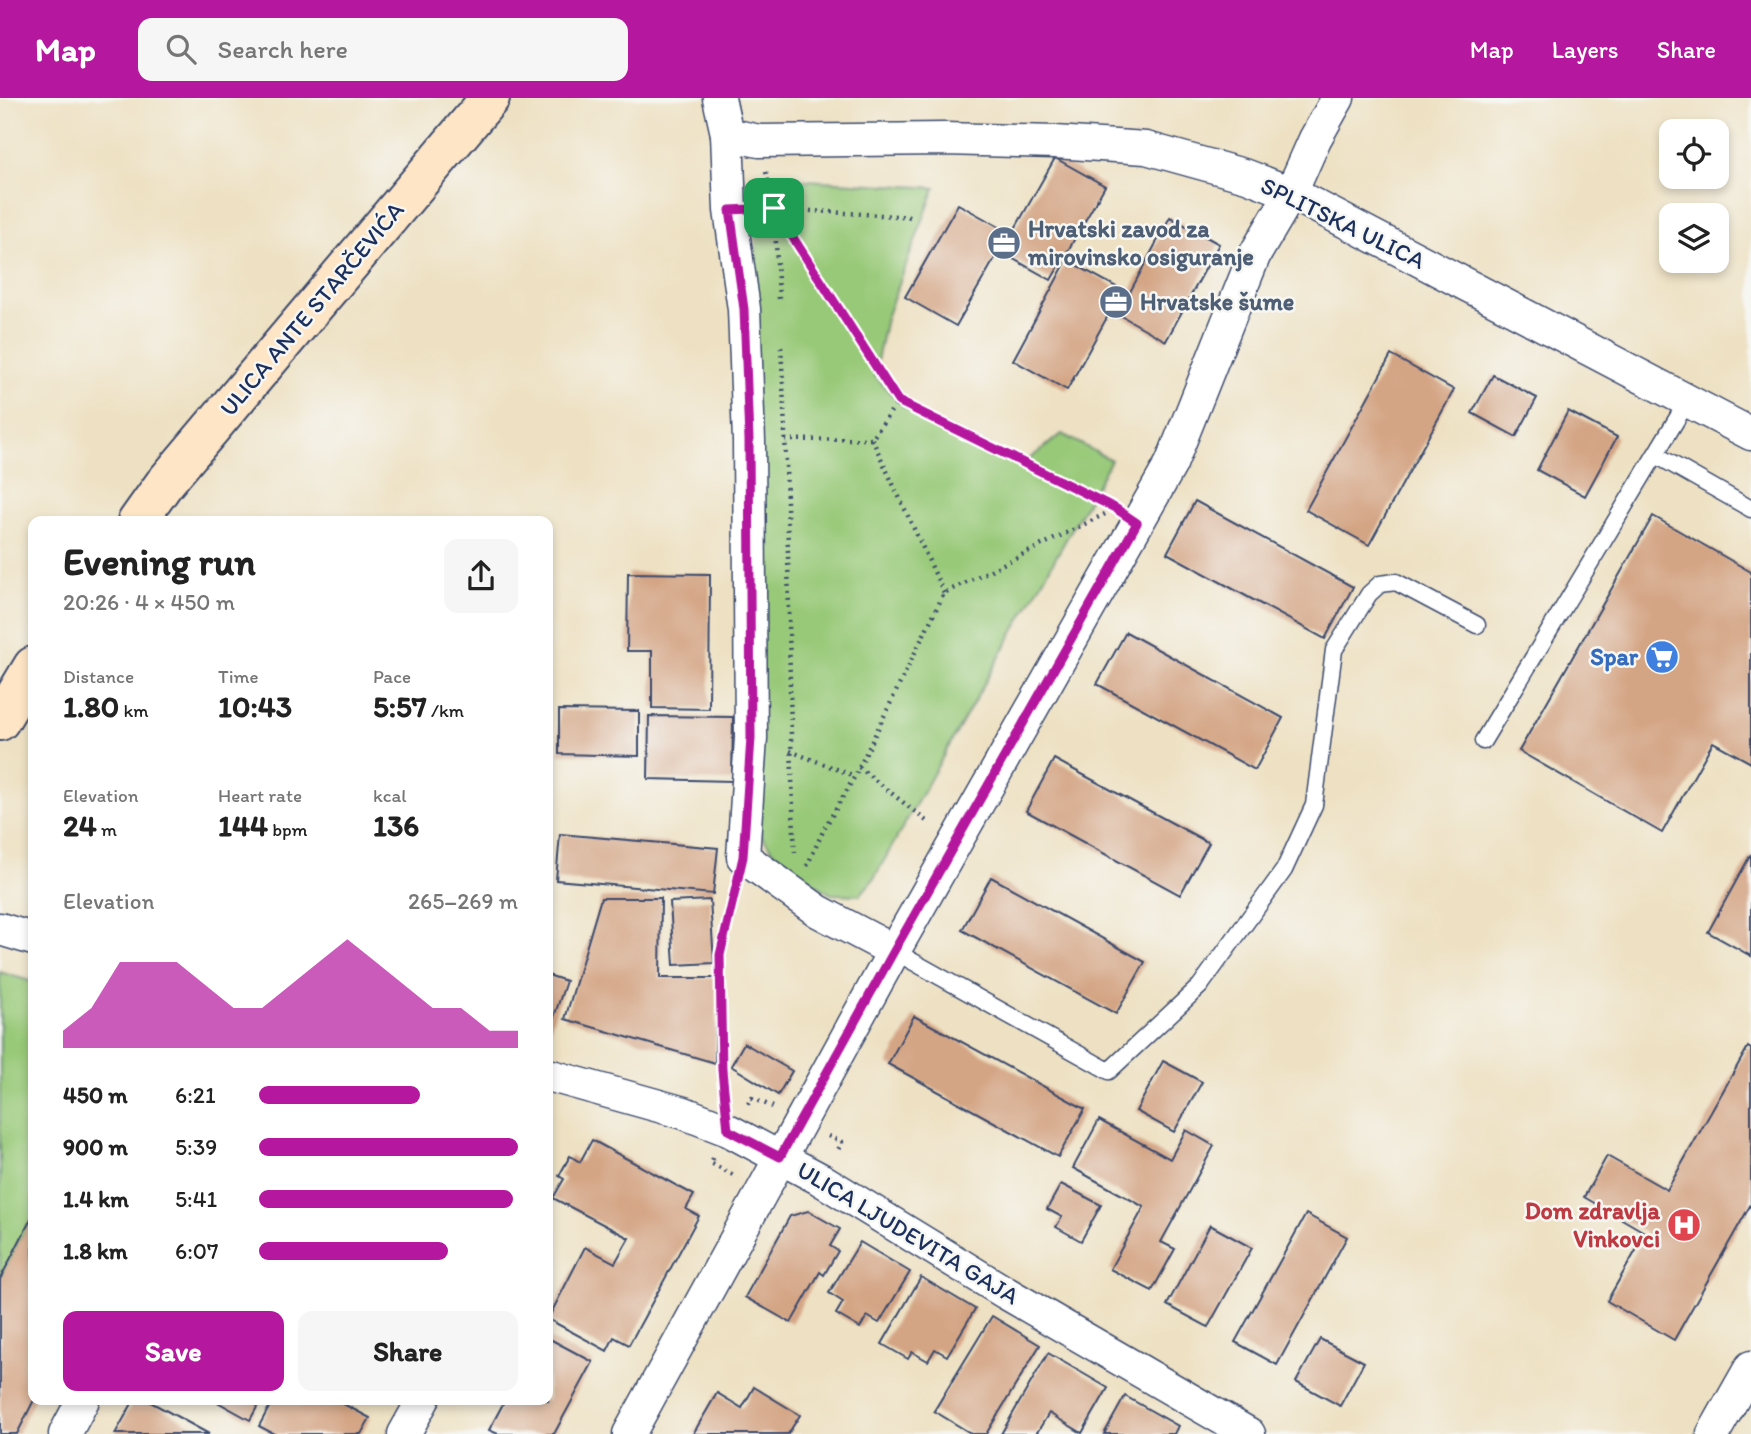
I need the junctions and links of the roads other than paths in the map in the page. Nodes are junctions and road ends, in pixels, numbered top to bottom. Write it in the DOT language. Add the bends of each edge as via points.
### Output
graph roads {
  1 [pos="490,98"];
  2 [pos="719,98"];
  3 [pos="1338,98"];
  4 [pos="727,134"];
  5 [pos="1291,194"];
  6 [pos="1687,401"];
  7 [pos="1751,434"];
  8 [pos="1656,455"];
  9 [pos="1751,509"];
  10 [pos="141,516"];
  11 [pos="1477,625"];
  12 [pos="28,674"];
  13 [pos="0,721"];
  14 [pos="1483,741"];
  15 [pos="0,929"];
  16 [pos="28,937"];
  17 [pos="894,951"];
  18 [pos="553,1076"];
  19 [pos="780,1157"];
  20 [pos="1751,1367"];
  21 [pos="80,1405"];
  22 [pos="420,1405"];
  23 [pos="65,1434"];
  24 [pos="404,1434"];
  25 [pos="629,1434"];
  26 [pos="1249,1434"];
  27 [pos="1713,1434"];
  1 -- 10 [label="street, ULICA ANTE STARČEVIĆA"];
  2 -- 4 [label="street"];
  3 -- 5 [label="street"];
  4 -- 5 [label="street, SPLITSKA ULICA" via="759,141 945,139 1146,148 1247,176"];
  4 -- 17 [label="street" via="730,210 744,309 749,440 751,738 743,857 818,911"];
  5 -- 6 [label="street, SPLITSKA ULICA"];
  5 -- 17 [label="street" via="1254,256 1171,464"];
  6 -- 7 [label="street, SPLITSKA ULICA"];
  6 -- 8 [label="lane"];
  8 -- 9 [label="lane"];
  8 -- 14 [label="lane"];
  11 -- 17 [label="lane" via="1396,582 1380,584 1369,594 1334,650 1314,805 1284,870 1200,986 1108,1071"];
  12 -- 13 [label="street"];
  15 -- 16 [label="street"];
  17 -- 19 [label="street"];
  18 -- 19 [label="street, ULICA LJUDEVITA GAJA" via="672,1110 728,1130"];
  19 -- 25 [label="street"];
  19 -- 26 [label="street, ULICA LJUDEVITA GAJA"];
  20 -- 27 [label="street"];
  21 -- 23 [label="street"];
  22 -- 24 [label="street"];
}
